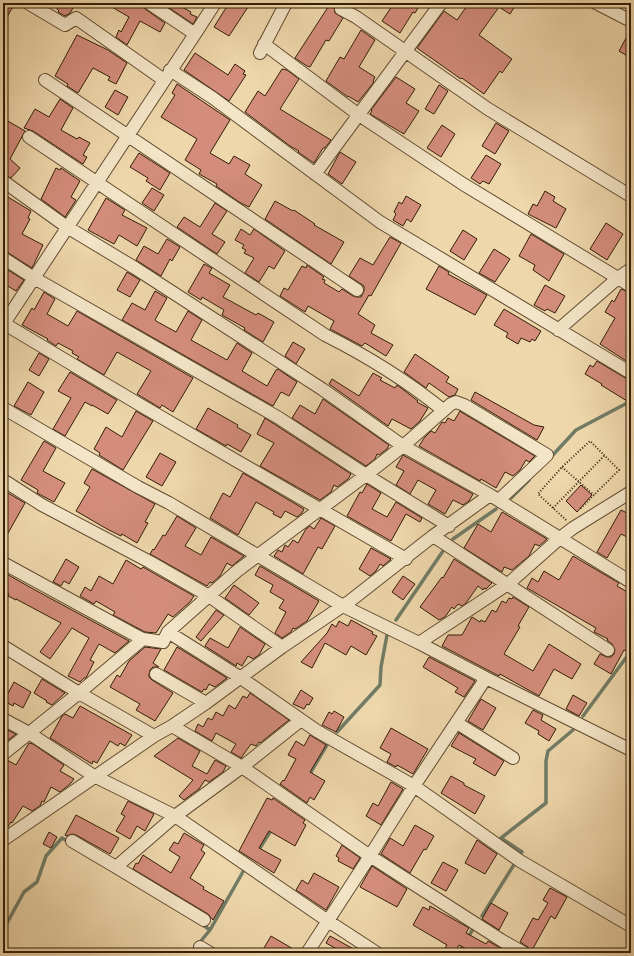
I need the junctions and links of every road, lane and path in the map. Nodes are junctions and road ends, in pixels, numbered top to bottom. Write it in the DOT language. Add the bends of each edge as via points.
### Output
graph roads {
  1 [pos="28,3"];
  2 [pos="149,3"];
  3 [pos="215,3"];
  4 [pos="286,3"];
  5 [pos="441,3"];
  6 [pos="596,3"];
  7 [pos="341,8"];
  8 [pos="631,21"];
  9 [pos="195,34"];
  10 [pos="405,53"];
  11 [pos="167,75"];
  12 [pos="45,80"];
  13 [pos="360,114"];
  14 [pos="128,136"];
  15 [pos="29,137"];
  16 [pos="315,174"];
  17 [pos="3,181"];
  18 [pos="97,182"];
  19 [pos="631,196"];
  20 [pos="67,227"];
  21 [pos="3,258"];
  22 [pos="631,269"];
  23 [pos="34,278"];
  24 [pos="618,278"];
  25 [pos="631,286"];
  26 [pos="357,290"];
  27 [pos="3,323"];
  28 [pos="558,330"];
  29 [pos="631,373"];
  30 [pos="3,408"];
  31 [pos="443,410"];
  32 [pos="403,446"];
  33 [pos="604,455"];
  34 [pos="562,467"];
  35 [pos="366,476"];
  36 [pos="3,480"];
  37 [pos="578,482"];
  38 [pos="631,492"];
  39 [pos="594,495"];
  40 [pos="494,498"];
  41 [pos="553,508"];
  42 [pos="321,510"];
  43 [pos="578,511"];
  44 [pos="568,522"];
  45 [pos="449,526"];
  46 [pos="433,536"];
  47 [pos="560,538"];
  48 [pos="258,556"];
  49 [pos="406,559"];
  50 [pos="3,563"];
  51 [pos="631,582"];
  52 [pos="508,584"];
  53 [pos="209,596"];
  54 [pos="342,606"];
  55 [pos="168,632"];
  56 [pos="143,639"];
  57 [pos="419,642"];
  58 [pos="3,646"];
  59 [pos="282,647"];
  60 [pos="608,650"];
  61 [pos="156,674"];
  62 [pos="241,678"];
  63 [pos="486,678"];
  64 [pos="79,693"];
  65 [pos="206,703"];
  66 [pos="3,719"];
  67 [pos="301,720"];
  68 [pos="456,723"];
  69 [pos="172,726"];
  70 [pos="29,734"];
  71 [pos="154,736"];
  72 [pos="631,750"];
  73 [pos="3,754"];
  74 [pos="513,758"];
  75 [pos="242,767"];
  76 [pos="94,776"];
  77 [pos="414,786"];
  78 [pos="175,816"];
  79 [pos="3,840"];
  80 [pos="72,841"];
  81 [pos="370,856"];
  82 [pos="116,867"];
  83 [pos="204,920"];
  84 [pos="328,921"];
  85 [pos="631,926"];
  86 [pos="307,953"];
  87 [pos="377,953"];
  88 [pos="524,953"];
  1 -- 11 [label="street" via="65,25 76,18"];
  2 -- 9 [label="street"];
  3 -- 9 [label="street"];
  4 -- 13 [label="street" via="262,48"];
  5 -- 10 [label="street"];
  6 -- 8 [label="street"];
  7 -- 10 [label="street"];
  9 -- 11 [label="street"];
  10 -- 13 [label="street"];
  10 -- 19 [label="street" via="488,109"];
  11 -- 14 [label="street"];
  11 -- 16 [label="street" via="213,98"];
  12 -- 14 [label="street"];
  13 -- 16 [label="street"];
  13 -- 24 [label="street" via="462,184"];
  14 -- 18 [label="street"];
  14 -- 26 [label="street"];
  15 -- 18 [label="street"];
  16 -- 28 [label="street" via="380,222"];
  17 -- 20 [label="street"];
  18 -- 20 [label="street"];
  18 -- 31 [label="street" via="325,335 418,390"];
  20 -- 23 [label="street"];
  20 -- 32 [label="street" via="322,389"];
  21 -- 23 [label="street"];
  22 -- 24 [label="street"];
  23 -- 27 [label="street"];
  23 -- 35 [label="street" via="279,418"];
  24 -- 25 [label="street"];
  24 -- 28 [label="street"];
  27 -- 42 [label="street"];
  28 -- 29 [label="street"];
  30 -- 48 [label="street"];
  31 -- 32 [label="street"];
  31 -- 40 [label="street" via="456,402 464,405 547,455"];
  32 -- 35 [label="street"];
  32 -- 40 [label="street"];
  33 -- 34 [label="path" via="590,441"];
  33 -- 37 [label="path"];
  33 -- 39 [label="path" via="619,470"];
  34 -- 37 [label="path"];
  34 -- 41 [label="path" via="538,494"];
  35 -- 42 [label="street"];
  35 -- 45 [label="street"];
  36 -- 53 [label="street" via="42,505"];
  37 -- 39 [label="path"];
  37 -- 41 [label="path"];
  38 -- 47 [label="street"];
  39 -- 43 [label="path"];
  40 -- 45 [label="street"];
  40 -- 47 [label="street"];
  41 -- 44 [label="path"];
  42 -- 48 [label="street"];
  42 -- 49 [label="street"];
  45 -- 46 [label="street"];
  46 -- 49 [label="street"];
  46 -- 52 [label="street"];
  47 -- 51 [label="street"];
  47 -- 52 [label="street"];
  48 -- 53 [label="street"];
  48 -- 54 [label="street"];
  49 -- 54 [label="street"];
  50 -- 56 [label="street"];
  52 -- 57 [label="street"];
  52 -- 60 [label="street"];
  53 -- 55 [label="street"];
  53 -- 59 [label="street"];
  54 -- 57 [label="street"];
  54 -- 59 [label="street"];
  55 -- 56 [label="street" via="163,642"];
  55 -- 62 [label="street"];
  56 -- 64 [label="street"];
  57 -- 63 [label="street"];
  58 -- 64 [label="street"];
  59 -- 62 [label="street"];
  61 -- 65 [label="street"];
  62 -- 65 [label="street"];
  62 -- 67 [label="street"];
  63 -- 68 [label="street"];
  63 -- 72 [label="street"];
  64 -- 70 [label="street"];
  64 -- 71 [label="street"];
  65 -- 69 [label="street"];
  66 -- 70 [label="street"];
  67 -- 75 [label="street"];
  67 -- 77 [label="street"];
  68 -- 74 [label="street"];
  68 -- 77 [label="street"];
  69 -- 71 [label="street"];
  69 -- 75 [label="street"];
  70 -- 73 [label="street"];
  70 -- 76 [label="street"];
  71 -- 76 [label="street"];
  75 -- 78 [label="street"];
  75 -- 81 [label="street"];
  76 -- 78 [label="street"];
  76 -- 79 [label="street"];
  77 -- 81 [label="street"];
  77 -- 85 [label="street" via="520,861"];
  78 -- 82 [label="street"];
  78 -- 84 [label="street"];
  80 -- 82 [label="street"];
  81 -- 84 [label="street"];
  81 -- 88 [label="street"];
  82 -- 83 [label="street"];
  84 -- 86 [label="street"];
  84 -- 87 [label="street"];
}
